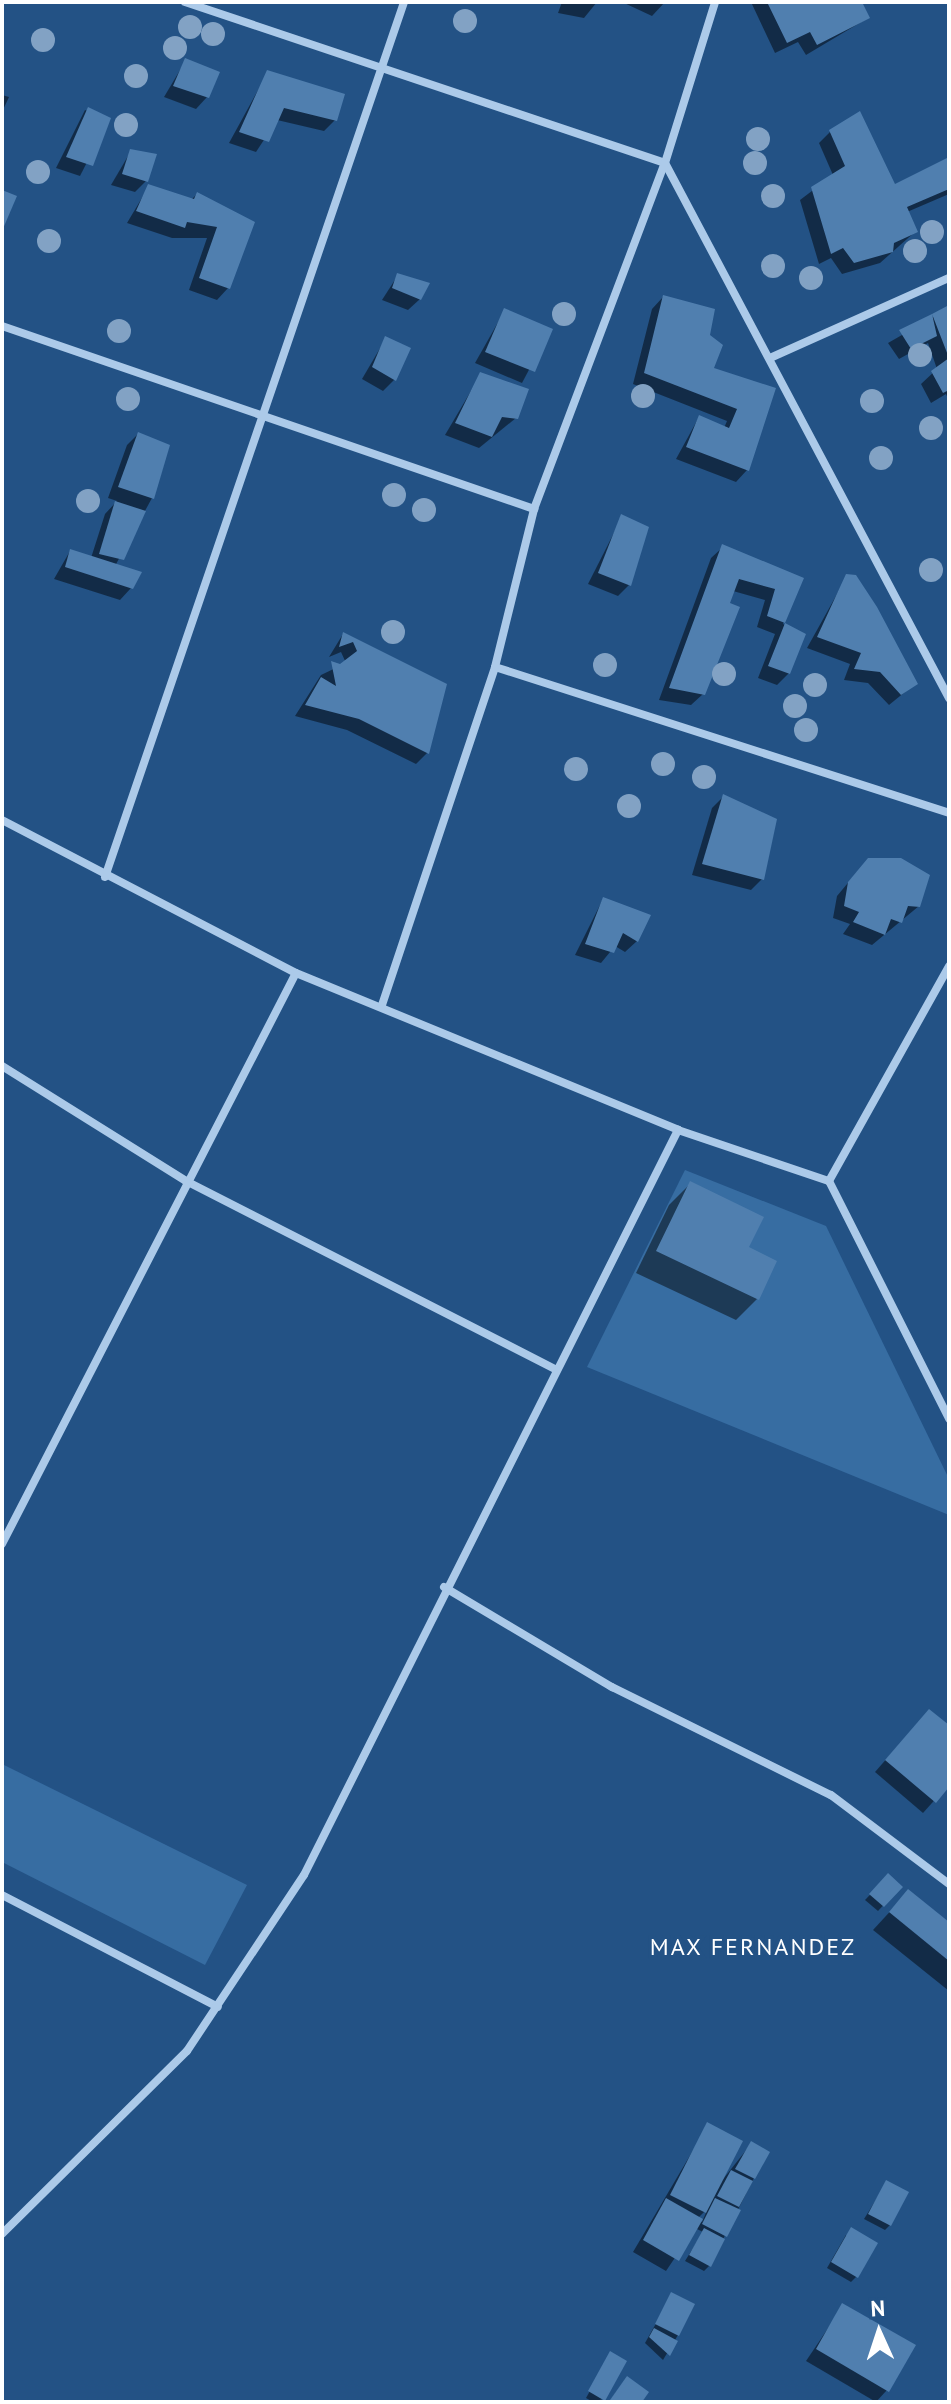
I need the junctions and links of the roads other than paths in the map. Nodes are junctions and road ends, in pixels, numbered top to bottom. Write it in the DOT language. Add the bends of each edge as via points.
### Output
graph roads {
  1 [pos="185,2"];
  2 [pos="404,2"];
  3 [pos="715,2"];
  4 [pos="382,70"];
  5 [pos="665,163"];
  6 [pos="949,278"];
  7 [pos="2,326"];
  8 [pos="770,358"];
  9 [pos="267,415"];
  10 [pos="534,509"];
  11 [pos="495,667"];
  12 [pos="949,698"];
  13 [pos="949,813"];
  14 [pos="2,820"];
  15 [pos="105,877"];
  16 [pos="949,966"];
  17 [pos="296,973"];
  18 [pos="382,1005"];
  19 [pos="2,1066"];
  20 [pos="678,1130"];
  21 [pos="186,1181"];
  22 [pos="829,1181"];
  23 [pos="555,1369"];
  24 [pos="949,1419"];
  25 [pos="2,1544"];
  26 [pos="444,1587"];
  27 [pos="947,1880"];
  28 [pos="2,1895"];
  29 [pos="218,2007"];
  30 [pos="2,2234"];
  1 -- 4 [label="street"];
  2 -- 4 [label="street"];
  3 -- 5 [label="street"];
  4 -- 5 [label="street"];
  4 -- 9 [label="street"];
  5 -- 8 [label="street"];
  5 -- 10 [label="street"];
  6 -- 8 [label="street"];
  7 -- 9 [label="street"];
  8 -- 12 [label="street"];
  9 -- 10 [label="street"];
  9 -- 15 [label="street"];
  10 -- 11 [label="street"];
  11 -- 13 [label="street"];
  11 -- 18 [label="street"];
  14 -- 15 [label="street"];
  15 -- 17 [label="street"];
  16 -- 22 [label="street"];
  17 -- 18 [label="street"];
  17 -- 21 [label="street"];
  18 -- 20 [label="street"];
  19 -- 21 [label="street"];
  20 -- 22 [label="street"];
  20 -- 23 [label="street"];
  21 -- 23 [label="street"];
  21 -- 25 [label="street"];
  22 -- 24 [label="street"];
  23 -- 26 [label="street"];
  26 -- 27 [label="street" via="612,1687 831,1795"];
  26 -- 29 [label="street" via="304,1875"];
  28 -- 29 [label="street"];
  29 -- 30 [label="street" via="187,2051"];
}
